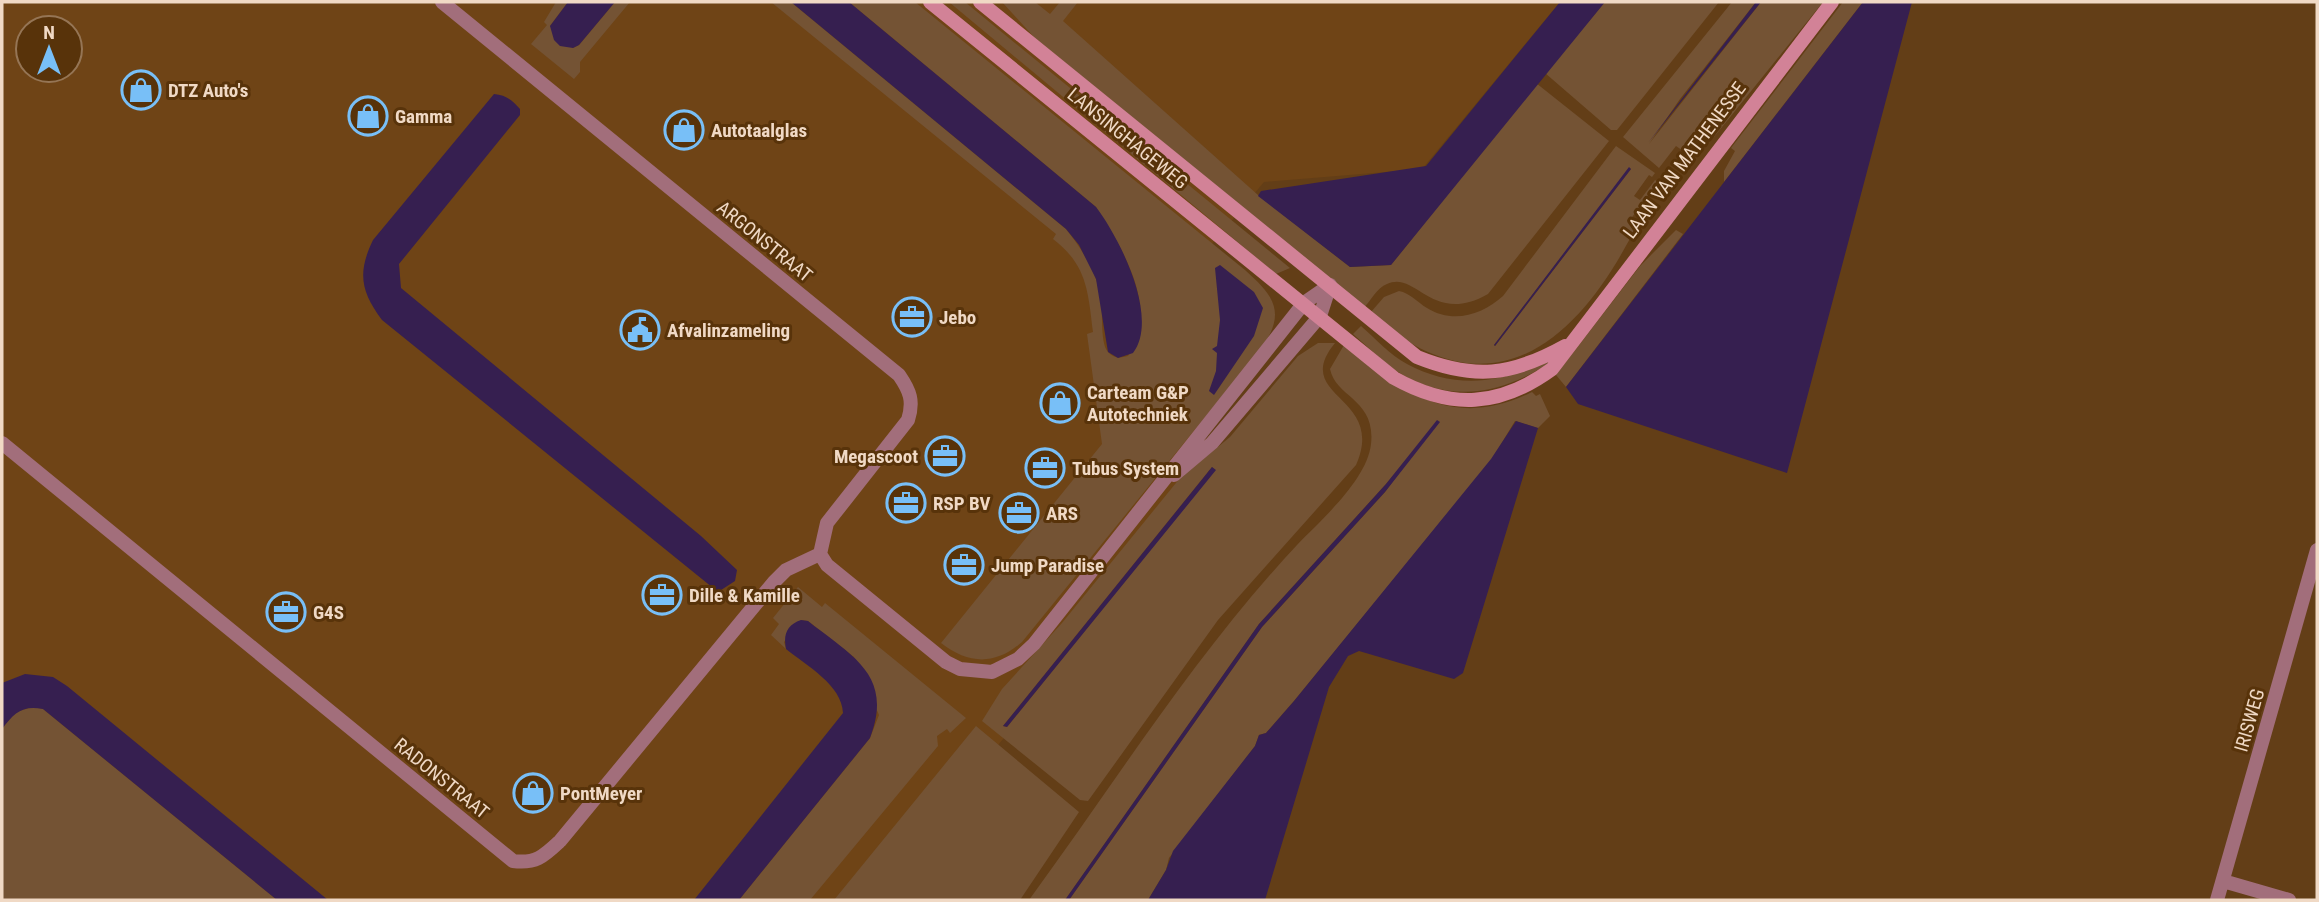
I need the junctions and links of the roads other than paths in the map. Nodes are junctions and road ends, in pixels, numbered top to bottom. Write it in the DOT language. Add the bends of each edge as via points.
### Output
graph roads {
  1 [pos="442,2"];
  2 [pos="930,2"];
  3 [pos="981,2"];
  4 [pos="1832,2"];
  5 [pos="1330,285"];
  6 [pos="1304,303"];
  7 [pos="1320,316"];
  8 [pos="1569,343"];
  9 [pos="2,443"];
  10 [pos="1162,485"];
  11 [pos="2317,550"];
  12 [pos="820,554"];
  13 [pos="2223,881"];
  14 [pos="2217,900"];
  15 [pos="2289,900"];
  1 -- 12 [label="street, ARGONSTRAAT" via="898,375 910,391 913,405 908,420 827,523"];
  2 -- 6 [label="street, LANSINGHAGEWEG"];
  3 -- 5 [label="street, LANSINGHAGEWEG"];
  4 -- 8 [label="street, LAAN VAN MATHENESSE"];
  5 -- 6 [label="street"];
  5 -- 7 [label="street"];
  5 -- 8 [label="street, LAAN VAN MATHENESSE" via="1417,357 1444,368 1475,374 1522,366"];
  6 -- 7 [label="street, LAAN VAN MATHENESSE"];
  6 -- 10 [label="street"];
  7 -- 8 [label="street, LAAN VAN MATHENESSE" via="1394,378 1435,397 1478,401 1511,394 1552,369"];
  7 -- 10 [label="street" via="1212,443"];
  9 -- 12 [label="street, RADONSTRAAT" via="513,861 541,859 560,841 774,582 786,570"];
  10 -- 12 [label="street" via="1034,643 1007,667 992,672 972,672 946,662 827,565"];
  11 -- 13 [label="street, IRISWEG"];
  13 -- 14 [label="street, IRISWEG"];
  13 -- 15 [label="street"];
}
